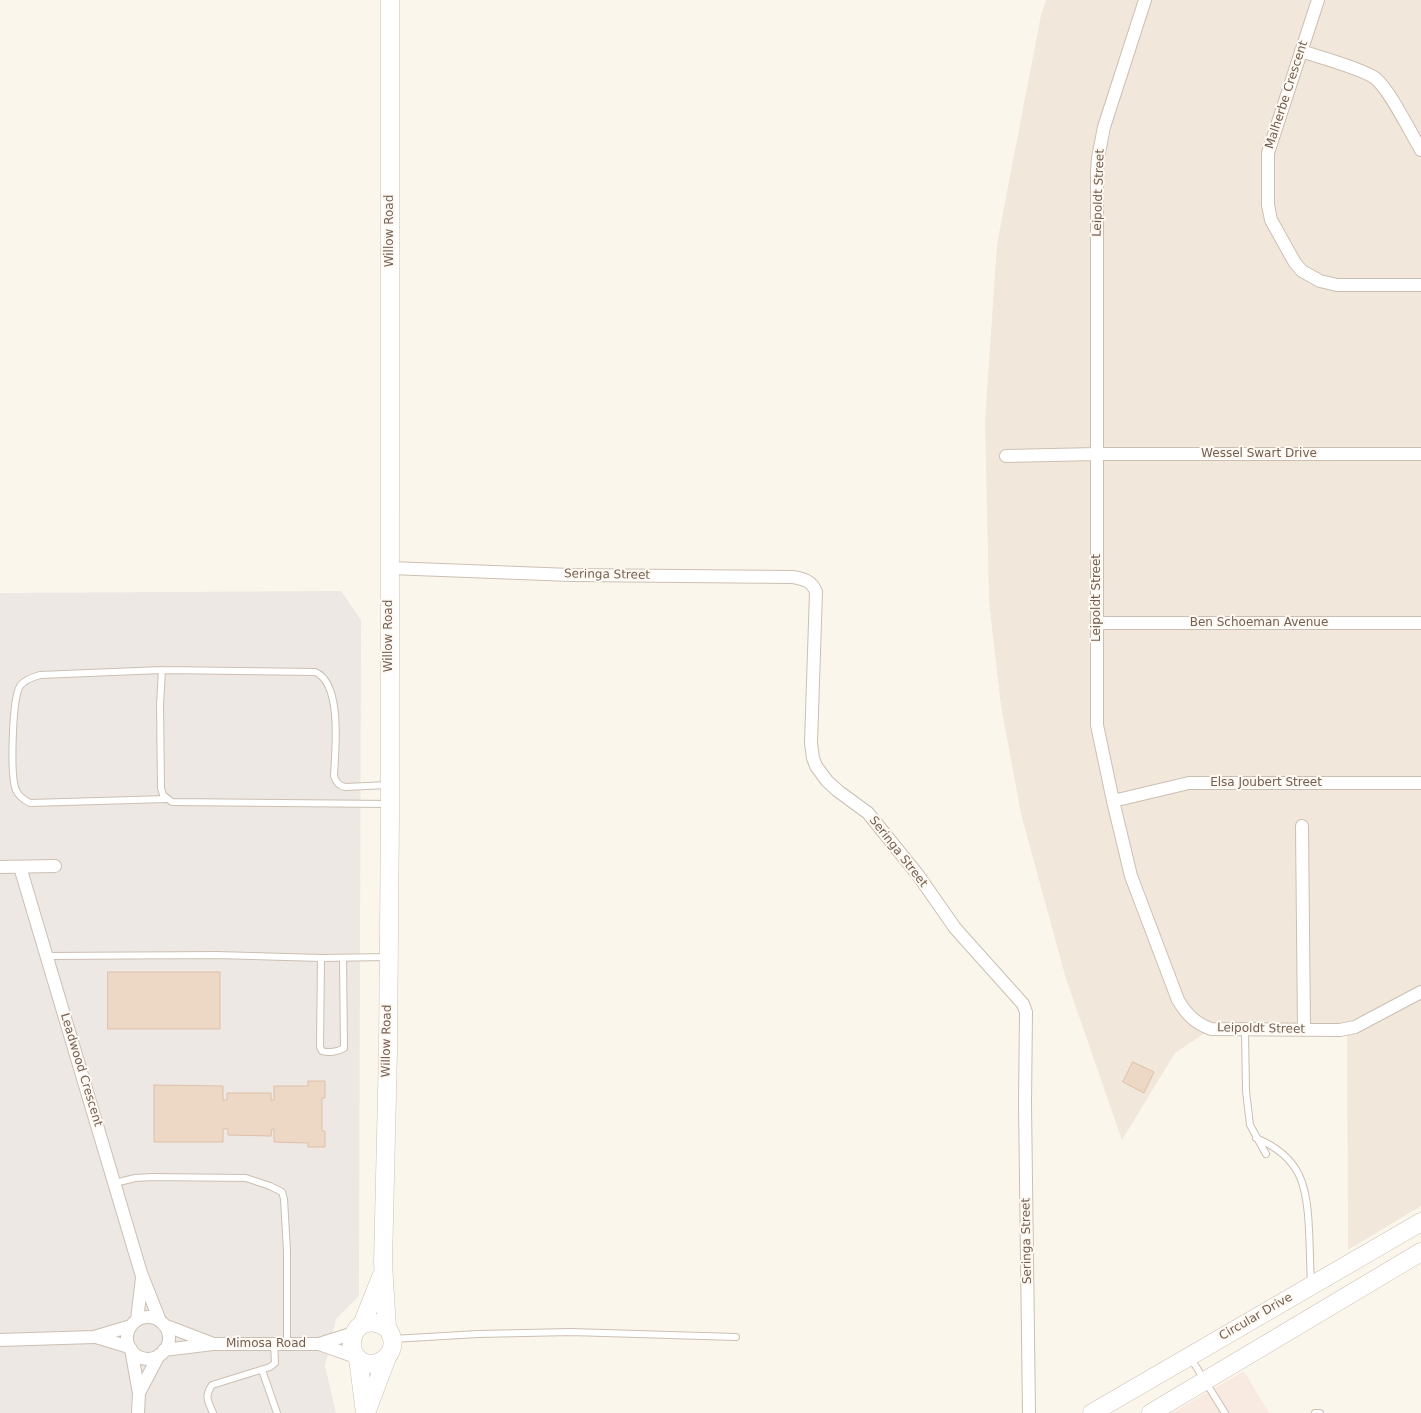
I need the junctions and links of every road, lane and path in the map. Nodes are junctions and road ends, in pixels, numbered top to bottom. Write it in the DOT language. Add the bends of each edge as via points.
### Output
graph roads {
  1 [pos="390,0"];
  2 [pos="1145,0"];
  3 [pos="1318,0"];
  4 [pos="1301,51"];
  5 [pos="1421,150"];
  6 [pos="1421,284"];
  7 [pos="1097,454"];
  8 [pos="1421,454"];
  9 [pos="1006,456"];
  10 [pos="390,568"];
  11 [pos="1097,623"];
  12 [pos="1421,623"];
  13 [pos="162,670"];
  14 [pos="1421,783"];
  15 [pos="390,785"];
  16 [pos="167,799"];
  17 [pos="1112,801"];
  18 [pos="390,804"];
  19 [pos="1302,826"];
  20 [pos="55,866"];
  21 [pos="0,867"];
  22 [pos="20,868"];
  23 [pos="47,956"];
  24 [pos="388,957"];
  25 [pos="321,958"];
  26 [pos="344,958"];
  27 [pos="1421,992"];
  28 [pos="1245,1030"];
  29 [pos="1304,1030"];
  30 [pos="1256,1138"];
  31 [pos="1266,1154"];
  32 [pos="115,1183"];
  33 [pos="1421,1222"];
  34 [pos="1421,1252"];
  35 [pos="383,1272"];
  36 [pos="142,1273"];
  37 [pos="1311,1285"];
  38 [pos="134,1323"];
  39 [pos="162,1323"];
  40 [pos="358,1329"];
  41 [pos="390,1334"];
  42 [pos="94,1337"];
  43 [pos="736,1337"];
  44 [pos="0,1340"];
  45 [pos="213,1344"];
  46 [pos="281,1344"];
  47 [pos="319,1344"];
  48 [pos="130,1348"];
  49 [pos="162,1353"];
  50 [pos="1190,1356"];
  51 [pos="357,1357"];
  52 [pos="387,1358"];
  53 [pos="262,1370"];
  54 [pos="1205,1380"];
  55 [pos="139,1393"];
  56 [pos="138,1413"];
  57 [pos="213,1413"];
  58 [pos="277,1413"];
  59 [pos="365,1413"];
  60 [pos="1029,1413"];
  61 [pos="1092,1413"];
  62 [pos="1151,1413"];
  63 [pos="1225,1413"];
  64 [pos="1315,1413"];
  65 [pos="1320,1413"];
  1 -- 10 [label="street, Willow Road"];
  2 -- 7 [label="street, Leipoldt Street" via="1104,127 1098,158"];
  3 -- 4 [label="street, Malherbe Crescent"];
  4 -- 5 [label="street" via="1374,77 1386,91"];
  4 -- 6 [label="street, Malherbe Crescent" via="1268,153 1268,205 1273,224 1289,255 1302,271 1326,284"];
  7 -- 8 [label="street, Wessel Swart Drive"];
  7 -- 9 [label="street, Wessel Swart Drive"];
  7 -- 11 [label="street, Leipoldt Street"];
  10 -- 15 [label="street, Willow Road"];
  10 -- 60 [label="street, Seringa Street" via="571,575 793,577 814,586 811,743 816,766 838,791 868,813 955,928 1023,1004 1026,1012"];
  11 -- 12 [label="street, Ben Schoeman Avenue"];
  11 -- 17 [label="street, Leipoldt Street" via="1098,725"];
  13 -- 15 [label="lane" via="310,671 320,674 332,696 336,720 335,780 345,787"];
  13 -- 16 [label="lane" via="161,788"];
  13 -- 16 [label="lane" via="40,675 23,683 15,703 13,768 17,791 22,800 30,803"];
  14 -- 17 [label="street, Elsa Joubert Street" via="1189,783"];
  15 -- 18 [label="street, Willow Road"];
  16 -- 18 [label="lane" via="172,802"];
  17 -- 28 [label="street, Leipoldt Street" via="1133,883 1178,1000 1198,1024 1211,1029"];
  18 -- 24 [label="street, Willow Road"];
  19 -- 29 [label="street"];
  20 -- 22 [label="street"];
  21 -- 22 [label="street"];
  22 -- 23 [label="street, Leadwood Crescent"];
  23 -- 25 [label="lane"];
  23 -- 32 [label="street, Leadwood Crescent"];
  24 -- 26 [label="lane"];
  24 -- 35 [label="street, Willow Road"];
  25 -- 26 [label="lane"];
  25 -- 26 [label="lane" via="320,1047 325,1052 344,1048"];
  27 -- 29 [label="street, Leipoldt Street" via="1355,1027"];
  28 -- 29 [label="street, Leipoldt Street"];
  28 -- 30 [label="lane" via="1246,1091 1250,1125"];
  30 -- 31 [label="lane"];
  30 -- 37 [label="lane" via="1282,1153 1302,1180 1308,1208"];
  32 -- 36 [label="street, Leadwood Crescent"];
  32 -- 46 [label="lane" via="134,1178 246,1178 282,1192 287,1250"];
  33 -- 37 [label="street, Circular Drive"];
  34 -- 54 [label="street"];
  35 -- 40 [label="street, Willow Road"];
  35 -- 41 [label="street, Willow Road"];
  36 -- 38 [label="street, Leadwood Crescent"];
  36 -- 39 [label="street, Leadwood Crescent"];
  37 -- 50 [label="street, Circular Drive"];
  38 -- 39 [label="street, Mimosa Road" via="150,1317"];
  38 -- 42 [label="street, Mimosa Road"];
  38 -- 48 [label="street" via="127,1338"];
  39 -- 45 [label="street, Mimosa Road"];
  39 -- 49 [label="street" via="168,1335"];
  40 -- 41 [label="street" via="375,1322"];
  40 -- 47 [label="street, Mimosa Road"];
  40 -- 51 [label="street, Willow Road" via="351,1345"];
  41 -- 43 [label="lane" via="571,1332"];
  41 -- 52 [label="street, Willow Road" via="393,1346"];
  42 -- 44 [label="street, Mimosa Road"];
  42 -- 48 [label="street, Mimosa Road"];
  45 -- 46 [label="street, Mimosa Road"];
  45 -- 49 [label="street, Mimosa Road"];
  46 -- 47 [label="street, Mimosa Road"];
  46 -- 53 [label="lane" via="275,1362"];
  47 -- 51 [label="street, Mimosa Road"];
  48 -- 49 [label="street, Mimosa Road" via="144,1358"];
  48 -- 55 [label="street"];
  49 -- 55 [label="street"];
  50 -- 54 [label="lane"];
  50 -- 61 [label="street, Circular Drive"];
  51 -- 52 [label="street" via="373,1364"];
  51 -- 59 [label="street, Willow Road"];
  52 -- 59 [label="street, Willow Road"];
  53 -- 57 [label="lane" via="212,1385 207,1392 207,1400"];
  53 -- 58 [label="lane"];
  54 -- 62 [label="street"];
  54 -- 63 [label="lane"];
  55 -- 56 [label="street"];
  64 -- 65 [label="lane"];
}
